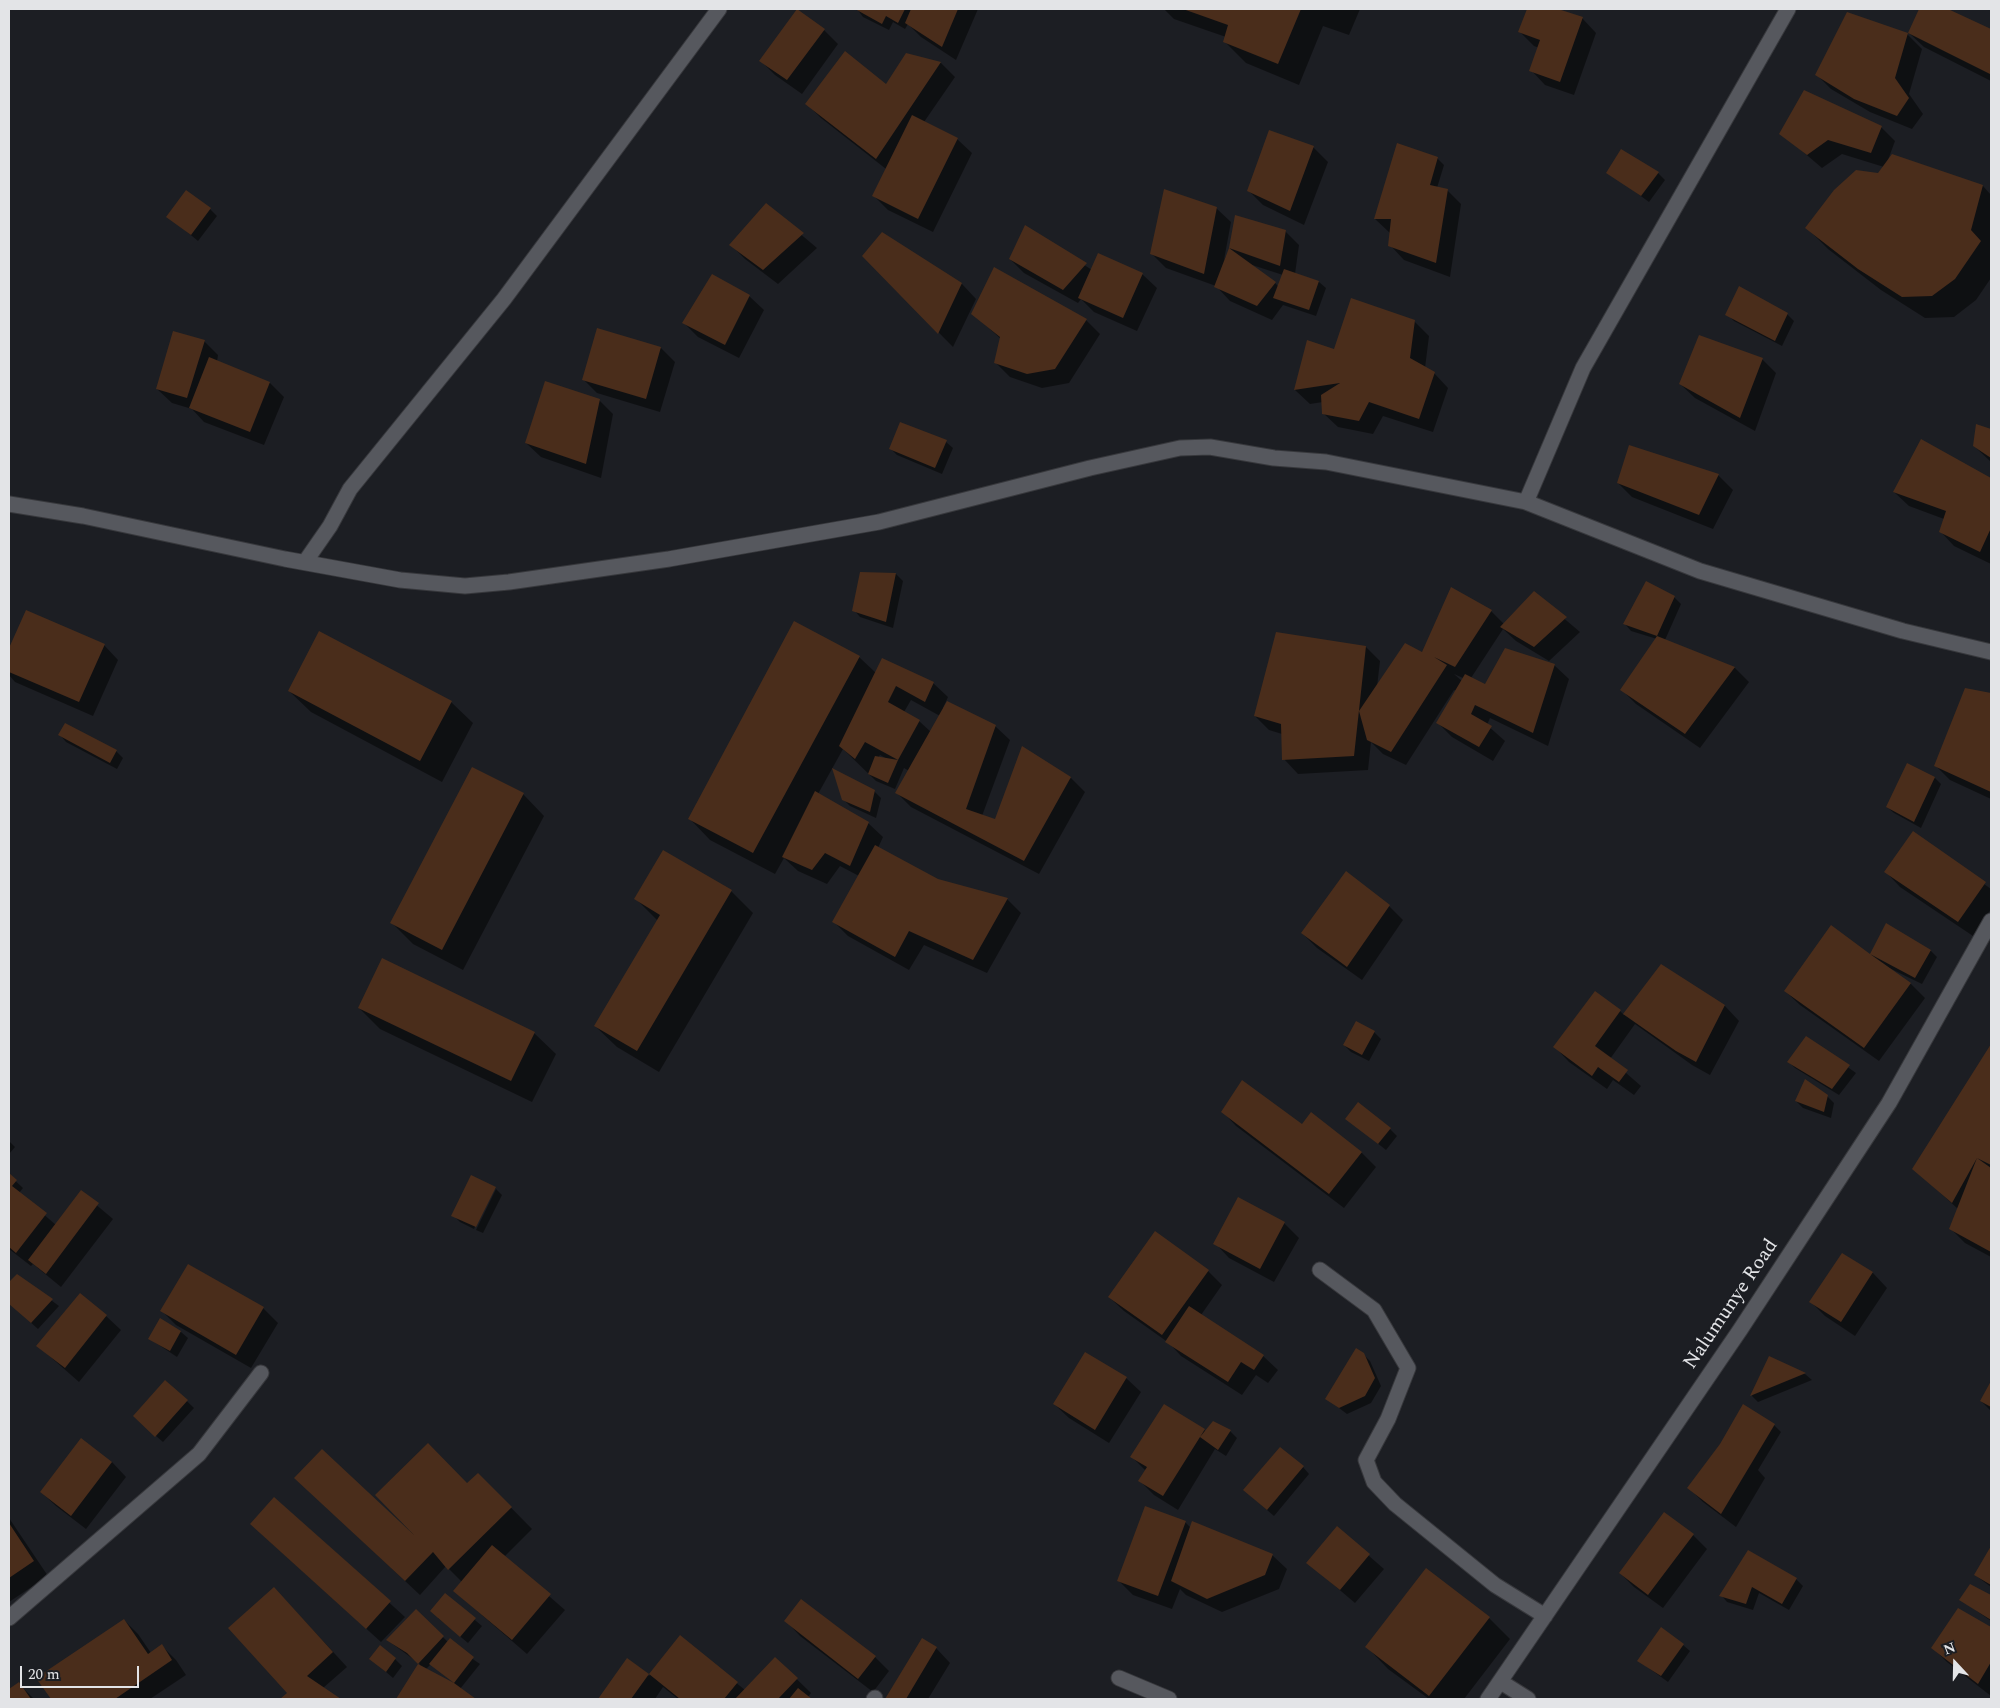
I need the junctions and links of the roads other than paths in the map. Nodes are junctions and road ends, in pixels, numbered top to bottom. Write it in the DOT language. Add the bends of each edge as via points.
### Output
graph roads {
  1 [pos="720,9"];
  2 [pos="1788,9"];
  3 [pos="1526,502"];
  4 [pos="9,504"];
  5 [pos="305,562"];
  6 [pos="1991,652"];
  7 [pos="1991,921"];
  8 [pos="1320,1270"];
  9 [pos="261,1373"];
  10 [pos="1545,1616"];
  11 [pos="9,1618"];
  12 [pos="1119,1678"];
  13 [pos="1501,1682"];
  14 [pos="1169,1699"];
  15 [pos="1488,1699"];
  16 [pos="1528,1699"];
  1 -- 5 [label="street" via="504,299 350,489"];
  2 -- 3 [label="street" via="1583,368"];
  3 -- 5 [label="street" via="1326,462 1274,458 1210,446 1180,448 1090,468 879,522 669,559 509,582 465,586 400,580"];
  3 -- 6 [label="street" via="1700,570 1903,631"];
  4 -- 5 [label="street"];
  7 -- 10 [label="street, Nalumunye Road" via="1889,1103 1740,1330"];
  8 -- 10 [label="street" via="1374,1310 1408,1368 1388,1419 1366,1460 1374,1482 1395,1504 1495,1585"];
  9 -- 11 [label="street" via="199,1454"];
  10 -- 13 [label="street, Nalumunye Road"];
  12 -- 14 [label="street"];
  13 -- 15 [label="street, Nalumunye Road"];
  13 -- 16 [label="street"];
}
